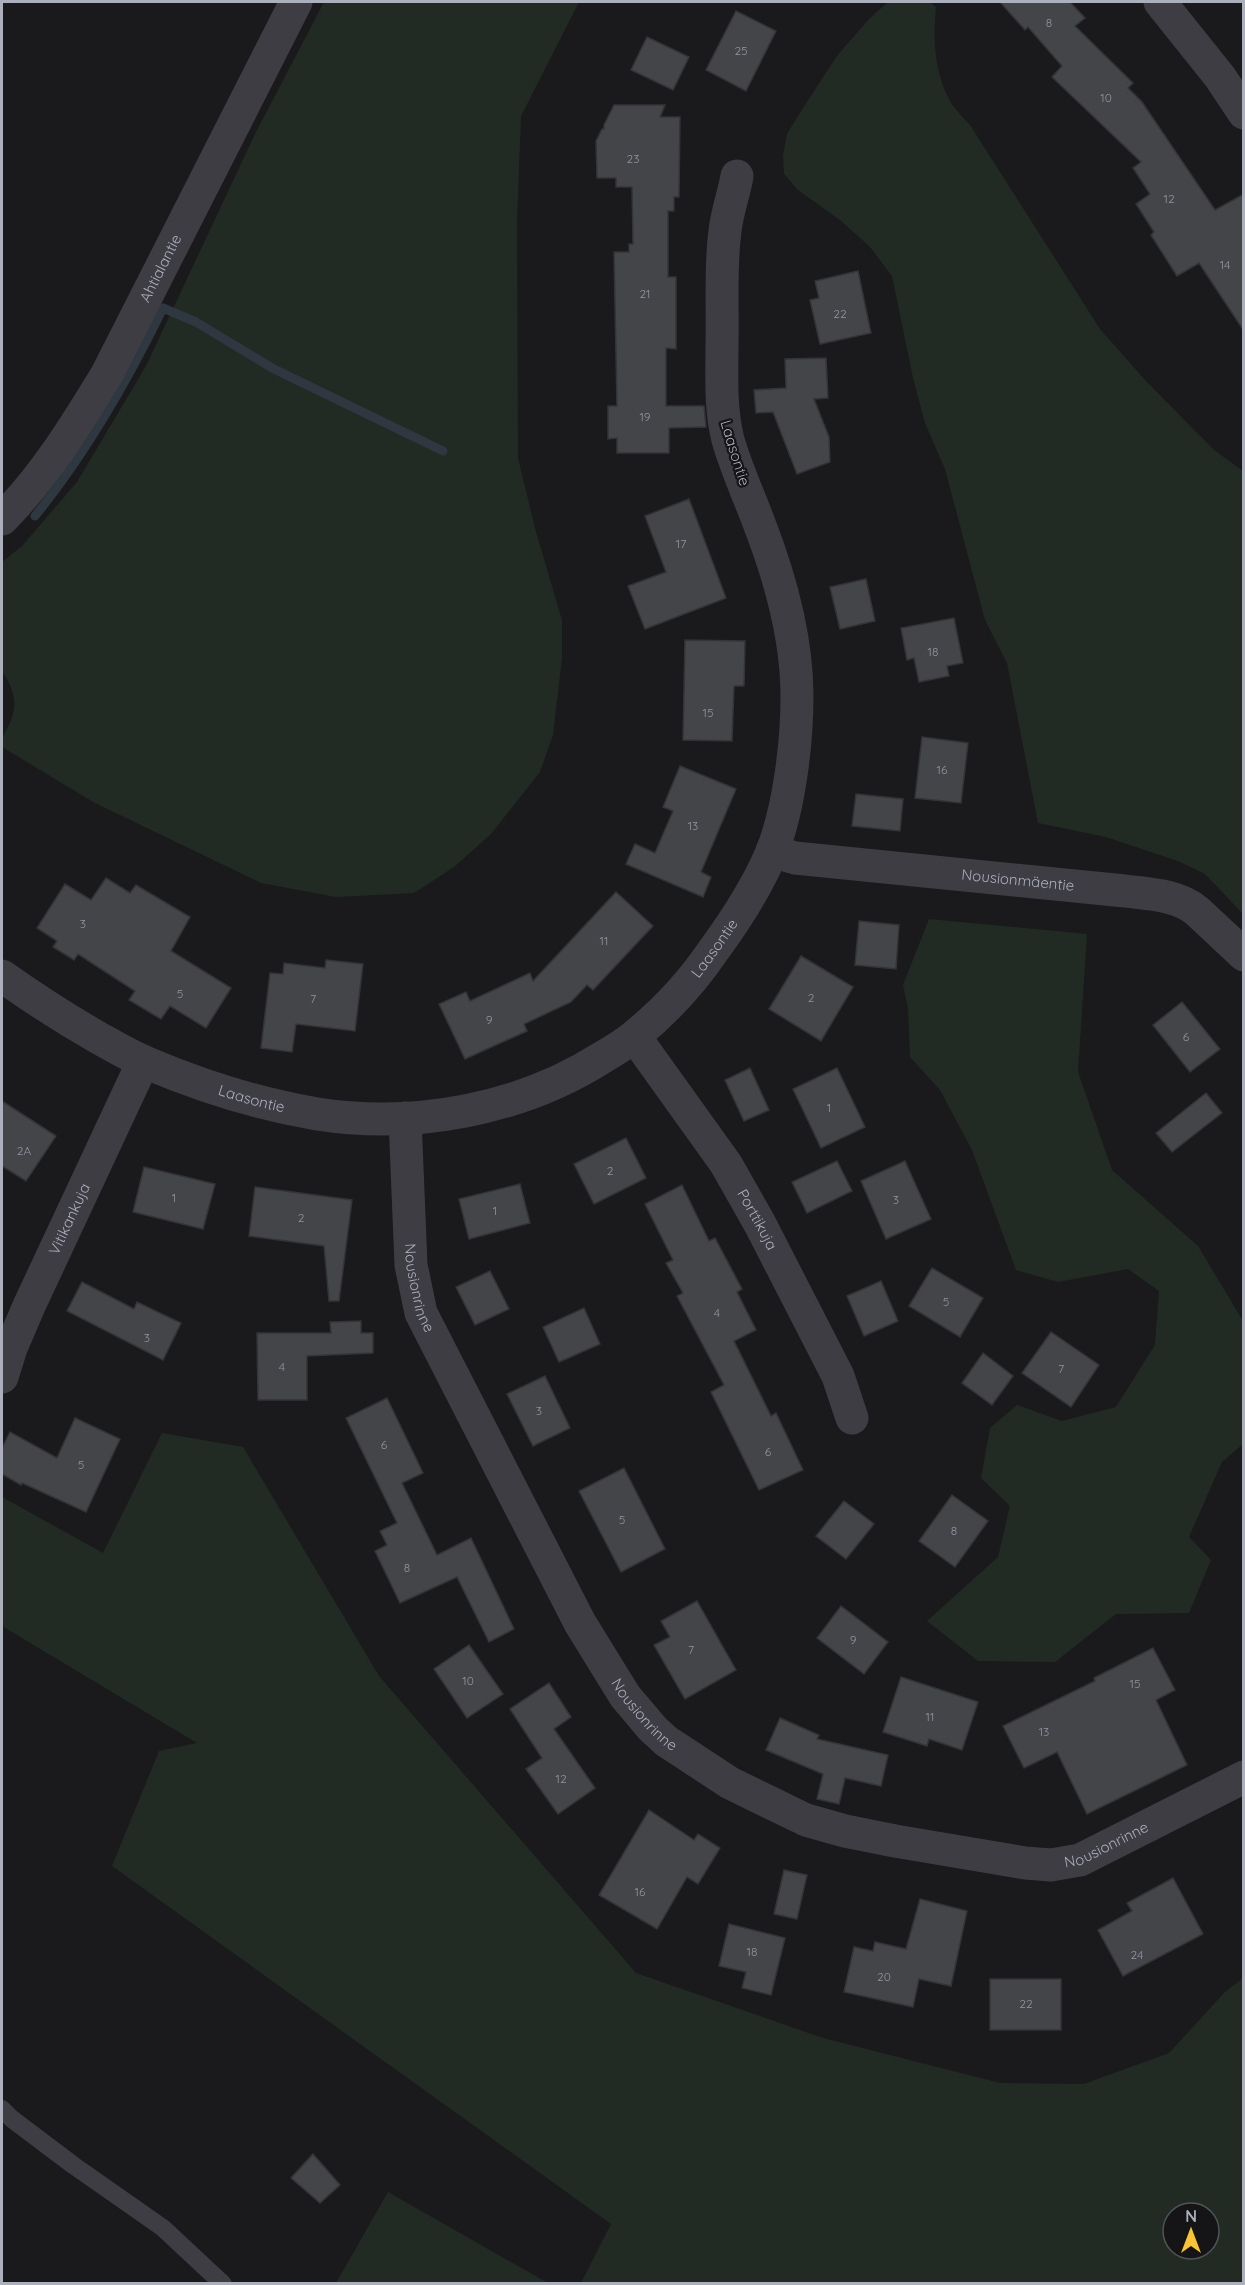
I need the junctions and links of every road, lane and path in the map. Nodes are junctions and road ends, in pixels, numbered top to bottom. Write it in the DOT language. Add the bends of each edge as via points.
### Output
graph roads {
  1 [pos="297,2"];
  2 [pos="1160,2"];
  3 [pos="1244,113"];
  4 [pos="737,176"];
  5 [pos="2,519"];
  6 [pos="772,852"];
  7 [pos="1244,955"];
  8 [pos="2,976"];
  9 [pos="635,1037"];
  10 [pos="143,1062"];
  11 [pos="405,1118"];
  12 [pos="2,1377"];
  13 [pos="852,1418"];
  14 [pos="1243,1778"];
  15 [pos="2,2109"];
  16 [pos="223,2283"];
  1 -- 5 [label="street, Ahtialantie" via="106,374 71,433"];
  2 -- 3 [label="street"];
  4 -- 6 [label="street, Laasontie" via="724,245 722,407 729,443 783,598 797,694 789,788"];
  6 -- 7 [label="street, Nousionmäentie" via="795,858 1125,891 1179,900 1189,904"];
  6 -- 9 [label="street, Laasontie" via="741,911 702,967"];
  8 -- 10 [label="street, Laasontie" via="63,1017"];
  9 -- 11 [label="street, Laasontie" via="580,1072 524,1096 490,1106"];
  9 -- 13 [label="street, Porttikuja" via="726,1164 755,1214 838,1376"];
  10 -- 11 [label="street, Laasontie" via="263,1104 321,1114"];
  10 -- 12 [label="street, Vitikankuja" via="29,1306"];
  11 -- 14 [label="street, Nousionrinne" via="411,1265 421,1314 580,1623 626,1696 666,1741 730,1783 806,1820 895,1841 1051,1865 1080,1860"];
  15 -- 16 [label="lane" via="163,2228"];
}
